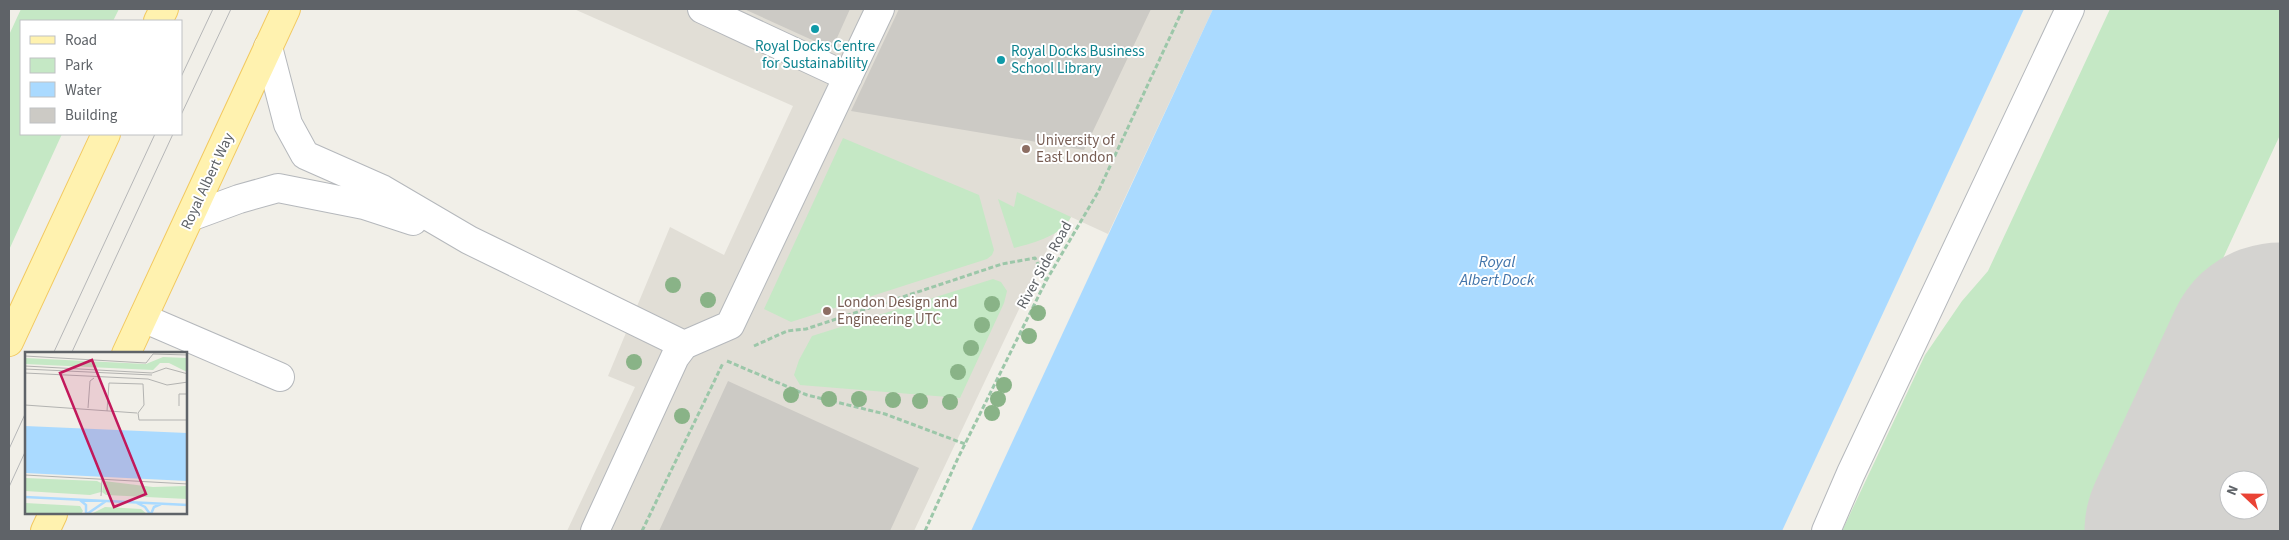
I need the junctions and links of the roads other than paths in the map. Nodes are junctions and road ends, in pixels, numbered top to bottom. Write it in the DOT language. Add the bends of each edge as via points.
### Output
graph roads {
  1 [pos="286,9"];
  2 [pos="702,9"];
  3 [pos="880,9"];
  4 [pos="2070,9"];
  5 [pos="268,47"];
  6 [pos="848,76"];
  7 [pos="106,135"];
  8 [pos="190,217"];
  9 [pos="469,240"];
  10 [pos="143,318"];
  11 [pos="9,342"];
  12 [pos="684,345"];
  13 [pos="127,352"];
  14 [pos="280,377"];
  15 [pos="52,515"];
  16 [pos="44,531"];
  17 [pos="595,531"];
  18 [pos="1826,531"];
  1 -- 5 [label="main road, Royal Albert Way"];
  2 -- 6 [label="lane"];
  3 -- 6 [label="lane"];
  4 -- 18 [label="lane"];
  5 -- 8 [label="main road, Royal Albert Way"];
  5 -- 9 [label="lane" via="288,124 305,155 382,189"];
  6 -- 12 [label="lane" via="730,325"];
  7 -- 11 [label="main road"];
  8 -- 9 [label="lane" via="278,188 364,205"];
  8 -- 10 [label="main road, Royal Albert Way"];
  9 -- 12 [label="lane"];
  10 -- 13 [label="main road, Royal Albert Way"];
  10 -- 14 [label="lane"];
  12 -- 17 [label="lane" via="675,357"];
  15 -- 16 [label="main road"];
}
